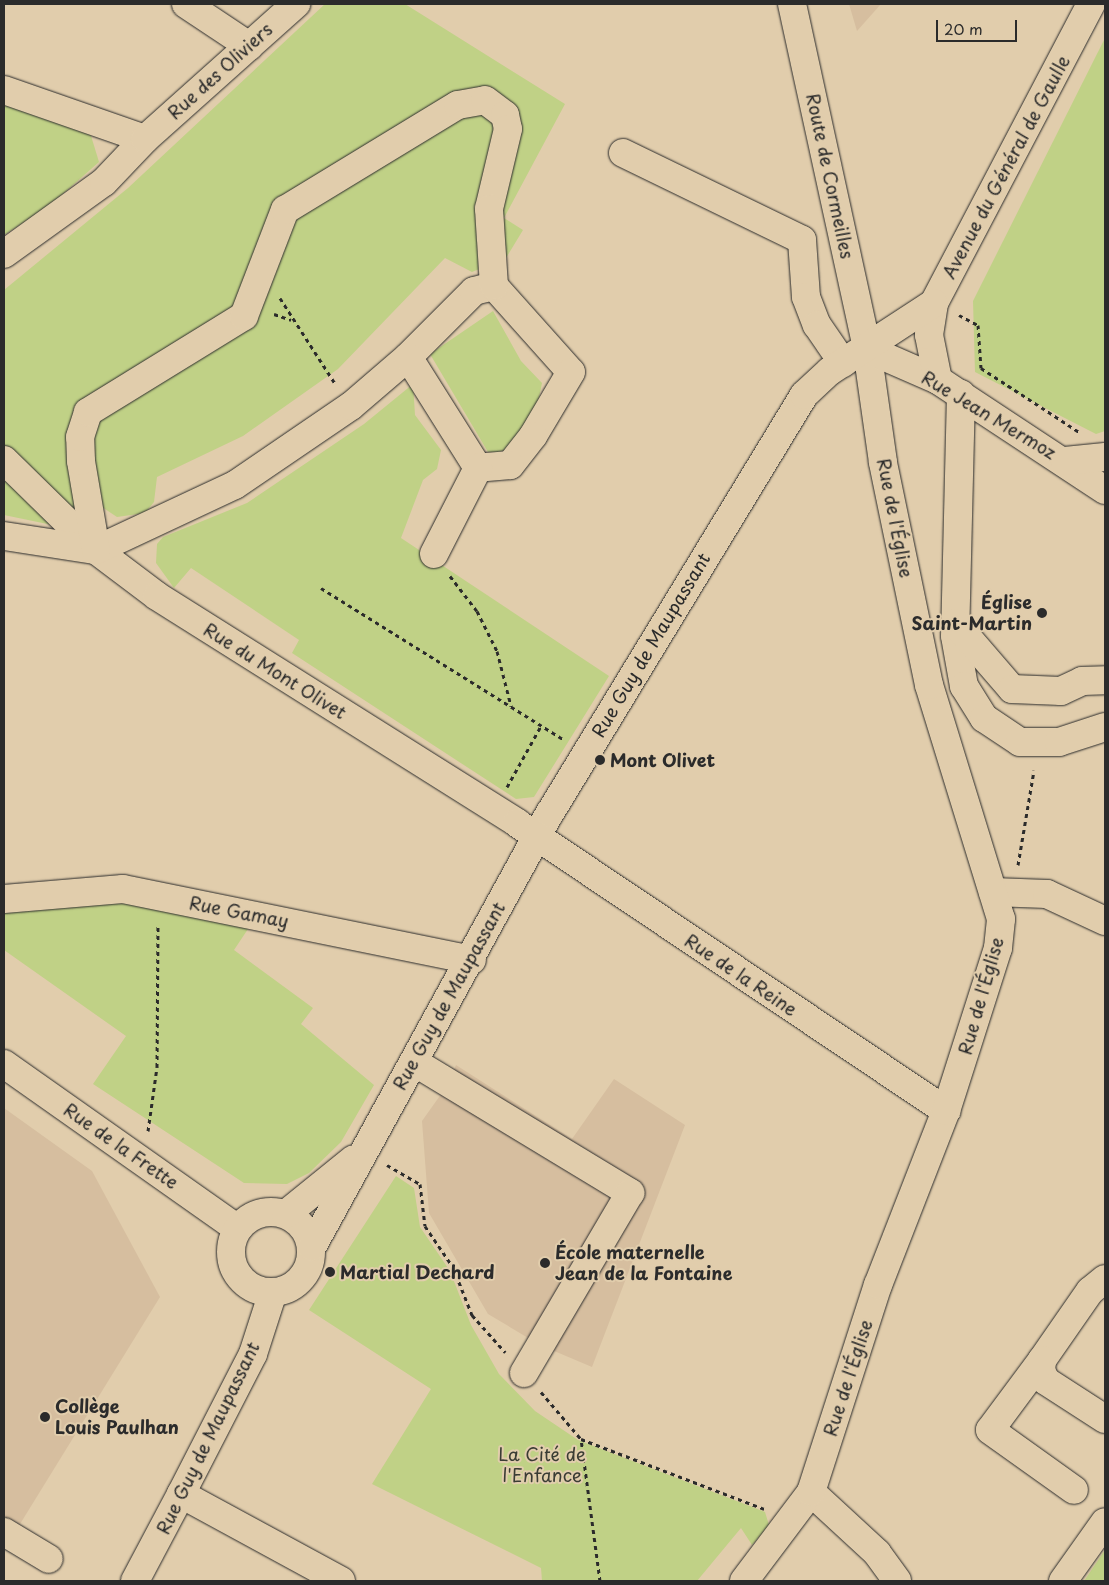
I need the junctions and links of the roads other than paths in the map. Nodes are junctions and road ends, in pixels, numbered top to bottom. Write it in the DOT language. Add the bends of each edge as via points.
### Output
graph roads {
  1 [pos="186,4"];
  2 [pos="296,4"];
  3 [pos="792,4"];
  4 [pos="1092,4"];
  5 [pos="249,46"];
  6 [pos="4,90"];
  7 [pos="145,139"];
  8 [pos="623,153"];
  9 [pos="4,254"];
  10 [pos="494,286"];
  11 [pos="934,303"];
  12 [pos="867,349"];
  13 [pos="408,357"];
  14 [pos="843,363"];
  15 [pos="938,380"];
  16 [pos="961,394"];
  17 [pos="1105,457"];
  18 [pos="4,460"];
  19 [pos="1065,461"];
  20 [pos="478,468"];
  21 [pos="1105,490"];
  22 [pos="4,536"];
  23 [pos="96,550"];
  24 [pos="434,554"];
  25 [pos="955,623"];
  26 [pos="1105,680"];
  27 [pos="1105,727"];
  28 [pos="536,837"];
  29 [pos="1003,890"];
  30 [pos="4,899"];
  31 [pos="1105,921"];
  32 [pos="472,960"];
  33 [pos="414,1062"];
  34 [pos="4,1064"];
  35 [pos="946,1111"];
  36 [pos="363,1151"];
  37 [pos="286,1214"];
  38 [pos="238,1229"];
  39 [pos="312,1247"];
  40 [pos="1105,1279"];
  41 [pos="272,1292"];
  42 [pos="1042,1360"];
  43 [pos="524,1373"];
  44 [pos="1105,1419"];
  45 [pos="1074,1490"];
  46 [pos="812,1492"];
  47 [pos="181,1494"];
  48 [pos="1105,1522"];
  49 [pos="4,1532"];
  50 [pos="49,1559"];
  51 [pos="135,1581"];
  52 [pos="341,1581"];
  53 [pos="744,1581"];
  54 [pos="897,1581"];
  55 [pos="1063,1581"];
  1 -- 5 [label="street"];
  2 -- 5 [label="street, Rue des Oliviers"];
  3 -- 12 [label="street, Route de Cormeilles"];
  4 -- 11 [label="street, Avenue du Général de Gaulle"];
  5 -- 7 [label="street, Rue des Oliviers"];
  6 -- 7 [label="street"];
  7 -- 9 [label="street, Rue des Oliviers" via="104,182"];
  8 -- 14 [label="street" via="802,240 806,297 817,325"];
  10 -- 13 [label="street" via="474,291"];
  10 -- 20 [label="street" via="571,372 533,436 510,465"];
  10 -- 23 [label="street" via="489,209 508,129 497,106 484,100 470,101 285,210 244,316 88,412 80,437 81,461"];
  11 -- 12 [label="street, Avenue du Général de Gaulle"];
  11 -- 15 [label="street, Avenue du Général de Gaulle" via="930,335"];
  12 -- 14 [label="street, Rue Guy de Maupassant"];
  12 -- 15 [label="street, Rue Jean Mermoz"];
  12 -- 29 [label="street, Rue de l'Église" via="883,462 929,685"];
  13 -- 20 [label="street"];
  13 -- 23 [label="street" via="351,406 235,485"];
  14 -- 28 [label="street, Rue Guy de Maupassant" via="804,395"];
  15 -- 16 [label="street, Rue Jean Mermoz"];
  16 -- 19 [label="street, Rue Jean Mermoz"];
  16 -- 25 [label="street"];
  17 -- 19 [label="street"];
  18 -- 23 [label="street"];
  19 -- 21 [label="street, Rue Jean Mermoz"];
  20 -- 24 [label="street"];
  22 -- 23 [label="street, Rue du Mont Olivet"];
  23 -- 28 [label="street, Rue du Mont Olivet" via="156,596"];
  25 -- 26 [label="street" via="1012,689 1061,691 1082,681"];
  25 -- 27 [label="street" via="964,686 984,718 1020,742 1066,741"];
  28 -- 32 [label="street, Rue Guy de Maupassant"];
  28 -- 35 [label="street, Rue de la Reine"];
  29 -- 31 [label="street" via="1047,894"];
  29 -- 35 [label="street, Rue de l'Église" via="998,948"];
  30 -- 32 [label="street, Rue Gamay" via="123,889"];
  32 -- 33 [label="street, Rue Guy de Maupassant"];
  33 -- 36 [label="street, Rue Guy de Maupassant"];
  33 -- 43 [label="street" via="630,1192"];
  34 -- 38 [label="street, Rue de la Frette"];
  35 -- 46 [label="street, Rue de l'Église" via="878,1286"];
  36 -- 37 [label="street, Rue Guy de Maupassant"];
  36 -- 39 [label="street, Rue Guy de Maupassant" via="338,1205"];
  37 -- 38 [label="street" via="259,1213"];
  37 -- 39 [label="street" via="303,1227"];
  38 -- 41 [label="street" via="231,1251 238,1275 259,1291"];
  39 -- 41 [label="street" via="311,1260 298,1283"];
  40 -- 42 [label="street" via="1090,1291"];
  41 -- 47 [label="street, Rue Guy de Maupassant" via="253,1354"];
  42 -- 44 [label="street" via="1046,1380"];
  42 -- 45 [label="street" via="990,1430"];
  46 -- 53 [label="street, Rue de l'Église"];
  46 -- 54 [label="street" via="877,1552"];
  47 -- 51 [label="street, Rue Guy de Maupassant"];
  47 -- 52 [label="street"];
  48 -- 55 [label="street"];
  49 -- 50 [label="street"];
}
